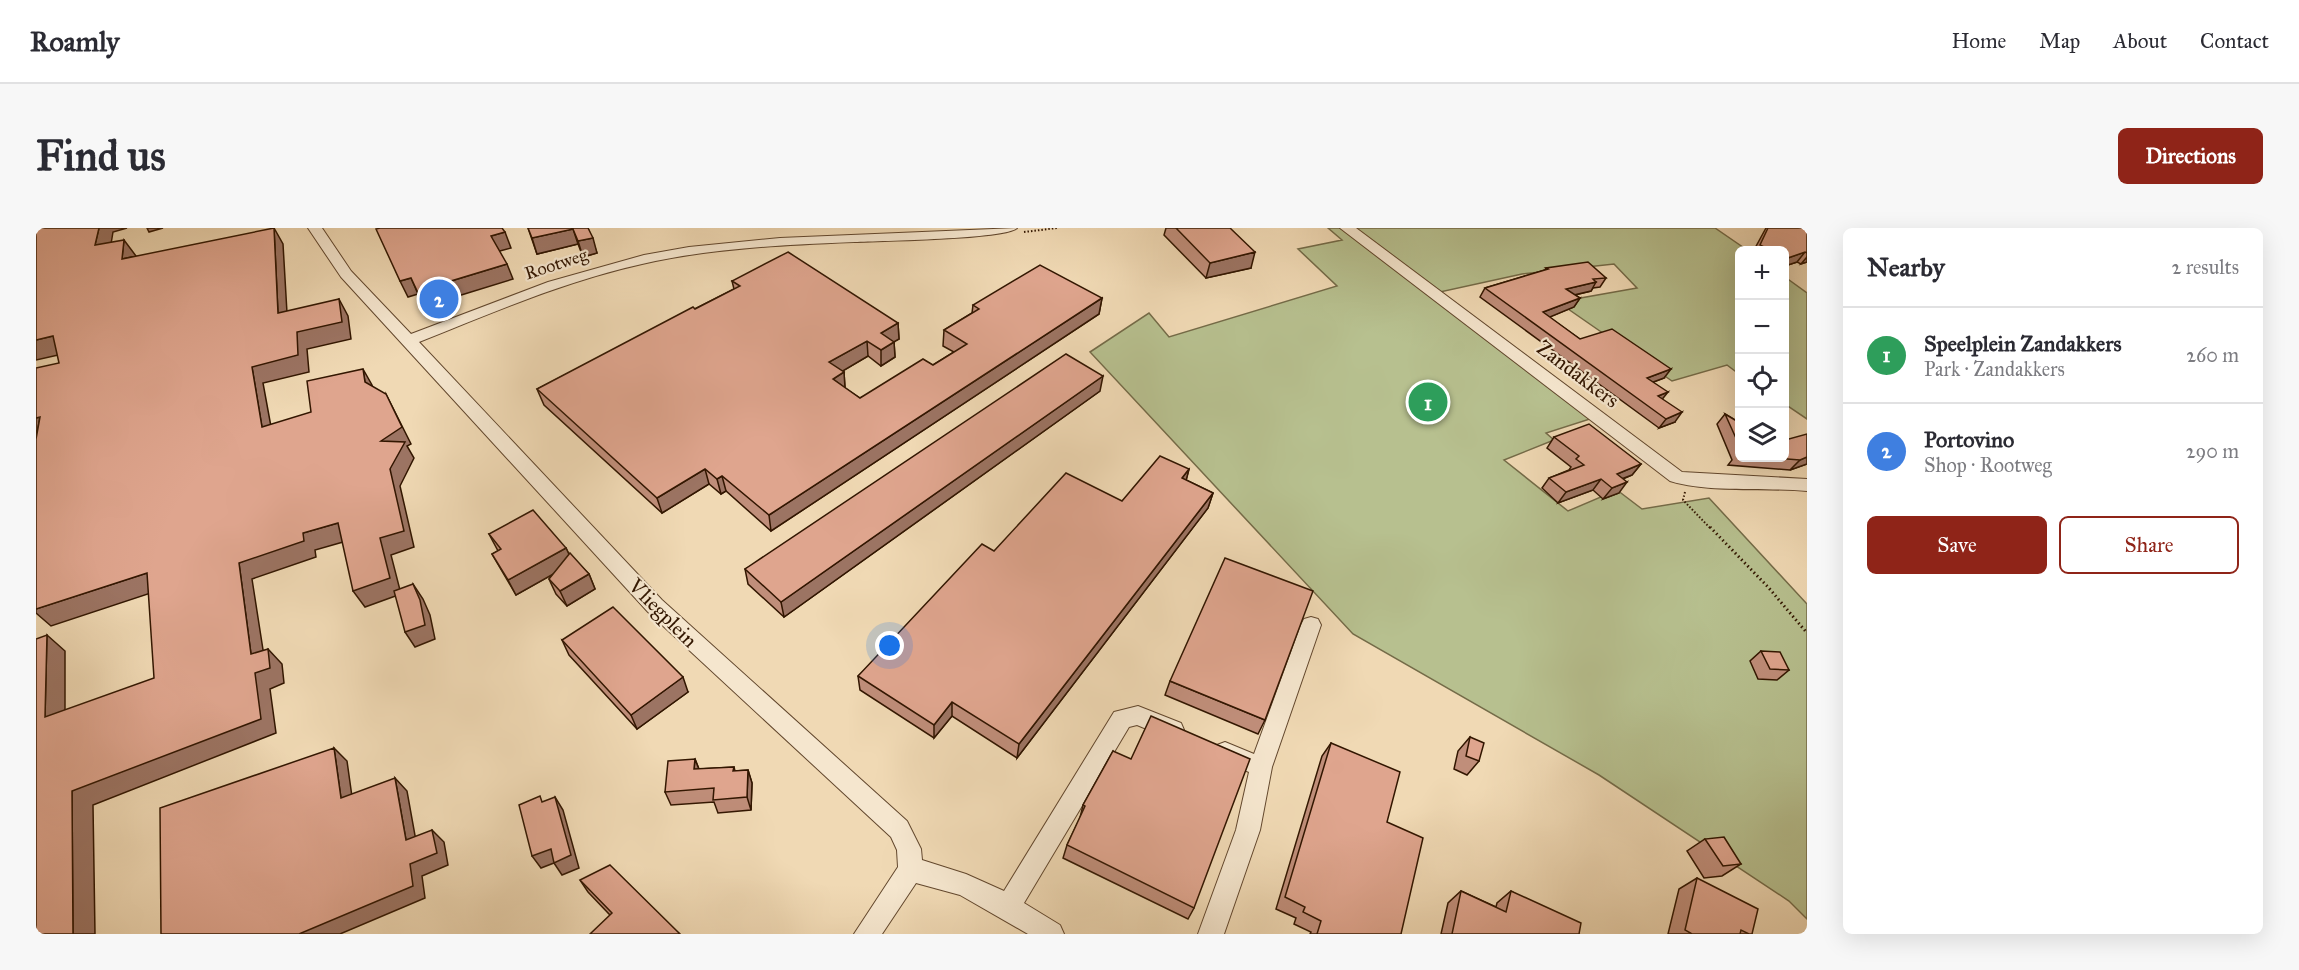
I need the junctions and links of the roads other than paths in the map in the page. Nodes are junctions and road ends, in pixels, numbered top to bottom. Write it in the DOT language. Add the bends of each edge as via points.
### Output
graph roads {
  1 [pos="315,228"];
  2 [pos="1347,228"];
  3 [pos="1013,230"];
  4 [pos="927,231"];
  5 [pos="408,341"];
  6 [pos="1807,485"];
  7 [pos="1311,625"];
  8 [pos="1261,767"];
  9 [pos="910,870"];
  10 [pos="1008,907"];
  11 [pos="867,934"];
  12 [pos="1051,934"];
  13 [pos="1211,934"];
  1 -- 5 [label="street, Vliegplein" via="346,274"];
  2 -- 6 [label="street, Zandakkers" via="1676,477"];
  3 -- 4 [label="street, Rootweg"];
  4 -- 5 [label="street, Rootweg" via="805,239 646,259 540,289"];
  5 -- 9 [label="street, Vliegplein" via="655,606 899,829 909,849"];
  7 -- 8 [label="street"];
  8 -- 10 [label="street" via="1138,716 1122,719"];
  8 -- 13 [label="street" via="1248,830"];
  9 -- 10 [label="street" via="938,874 969,885"];
  9 -- 11 [label="street"];
  10 -- 12 [label="street"];
}
